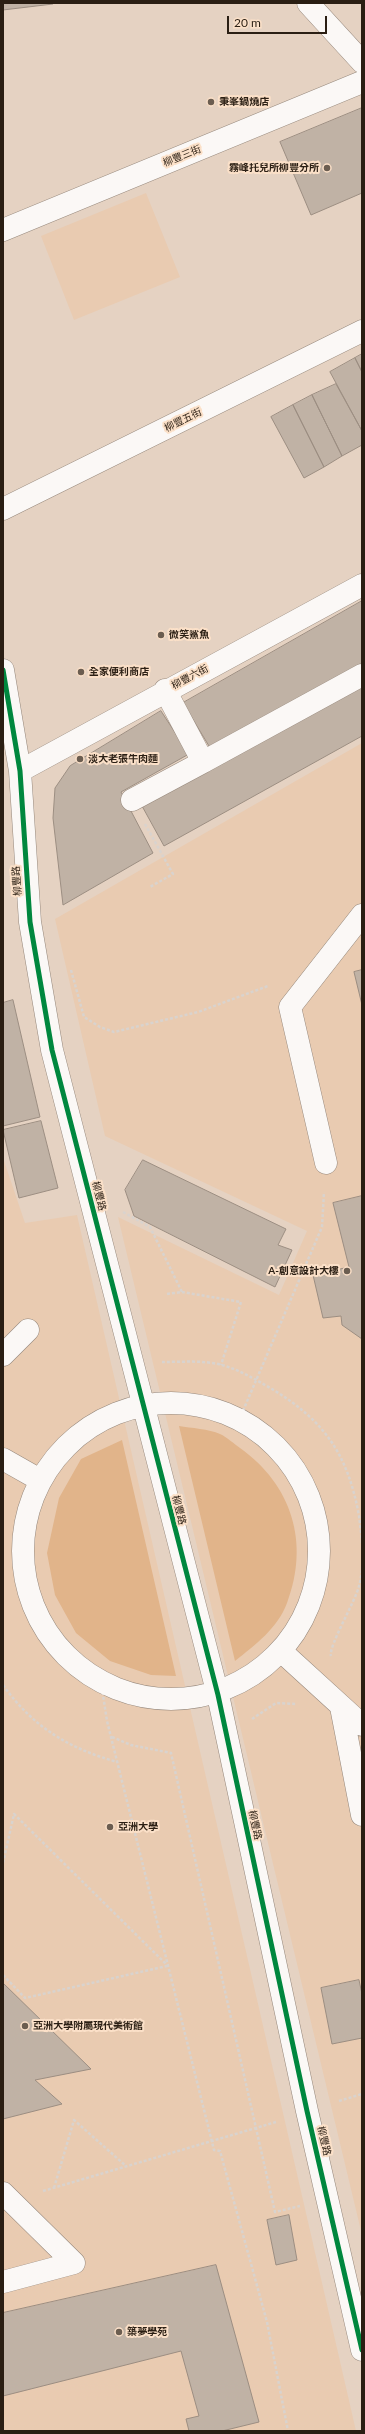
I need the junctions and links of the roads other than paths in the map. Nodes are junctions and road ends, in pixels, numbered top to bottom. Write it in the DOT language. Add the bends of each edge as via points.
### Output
graph roads {
  1 [pos="308,3"];
  2 [pos="362,62"];
  3 [pos="362,82"];
  4 [pos="3,230"];
  5 [pos="362,331"];
  6 [pos="3,509"];
  7 [pos="362,584"];
  8 [pos="3,670"];
  9 [pos="362,675"];
  10 [pos="165,690"];
  11 [pos="203,762"];
  12 [pos="20,771"];
  13 [pos="132,800"];
  14 [pos="362,915"];
  15 [pos="326,1163"];
  16 [pos="28,1330"];
  17 [pos="3,1355"];
  18 [pos="143,1406"];
  19 [pos="3,1459"];
  20 [pos="40,1480"];
  21 [pos="281,1652"];
  22 [pos="218,1695"];
  23 [pos="340,1707"];
  24 [pos="362,1725"];
  25 [pos="362,1815"];
  26 [pos="7,2197"];
  27 [pos="3,2282"];
  28 [pos="362,2350"];
  1 -- 2 [label="street"];
  3 -- 4 [label="street, 柳豐三街"];
  5 -- 6 [label="street, 柳豐五街"];
  7 -- 10 [label="street, 柳豐六街"];
  8 -- 12 [label="street, 柳豐路"];
  9 -- 11 [label="street"];
  10 -- 11 [label="street"];
  10 -- 12 [label="street, 柳豐六街"];
  11 -- 13 [label="street"];
  12 -- 18 [label="street, 柳豐路" via="30,922 52,1050"];
  14 -- 15 [label="street" via="290,1007"];
  16 -- 17 [label="street"];
  18 -- 20 [label="street" via="112,1415 83,1432 59,1453"];
  18 -- 21 [label="street" via="172,1403 201,1406 239,1420 276,1447 295,1470 308,1495 317,1523 320,1552 316,1581 308,1608 295,1634"];
  18 -- 22 [label="street, 柳豐路"];
  19 -- 20 [label="street"];
  20 -- 22 [label="street" via="23,1529 25,1581 44,1629 60,1650 101,1682 126,1692 154,1698 182,1699"];
  21 -- 22 [label="street" via="256,1673"];
  21 -- 23 [label="street"];
  22 -- 28 [label="street, 柳豐路"];
  23 -- 24 [label="street"];
  23 -- 25 [label="street"];
  26 -- 27 [label="street" via="74,2263"];
}
